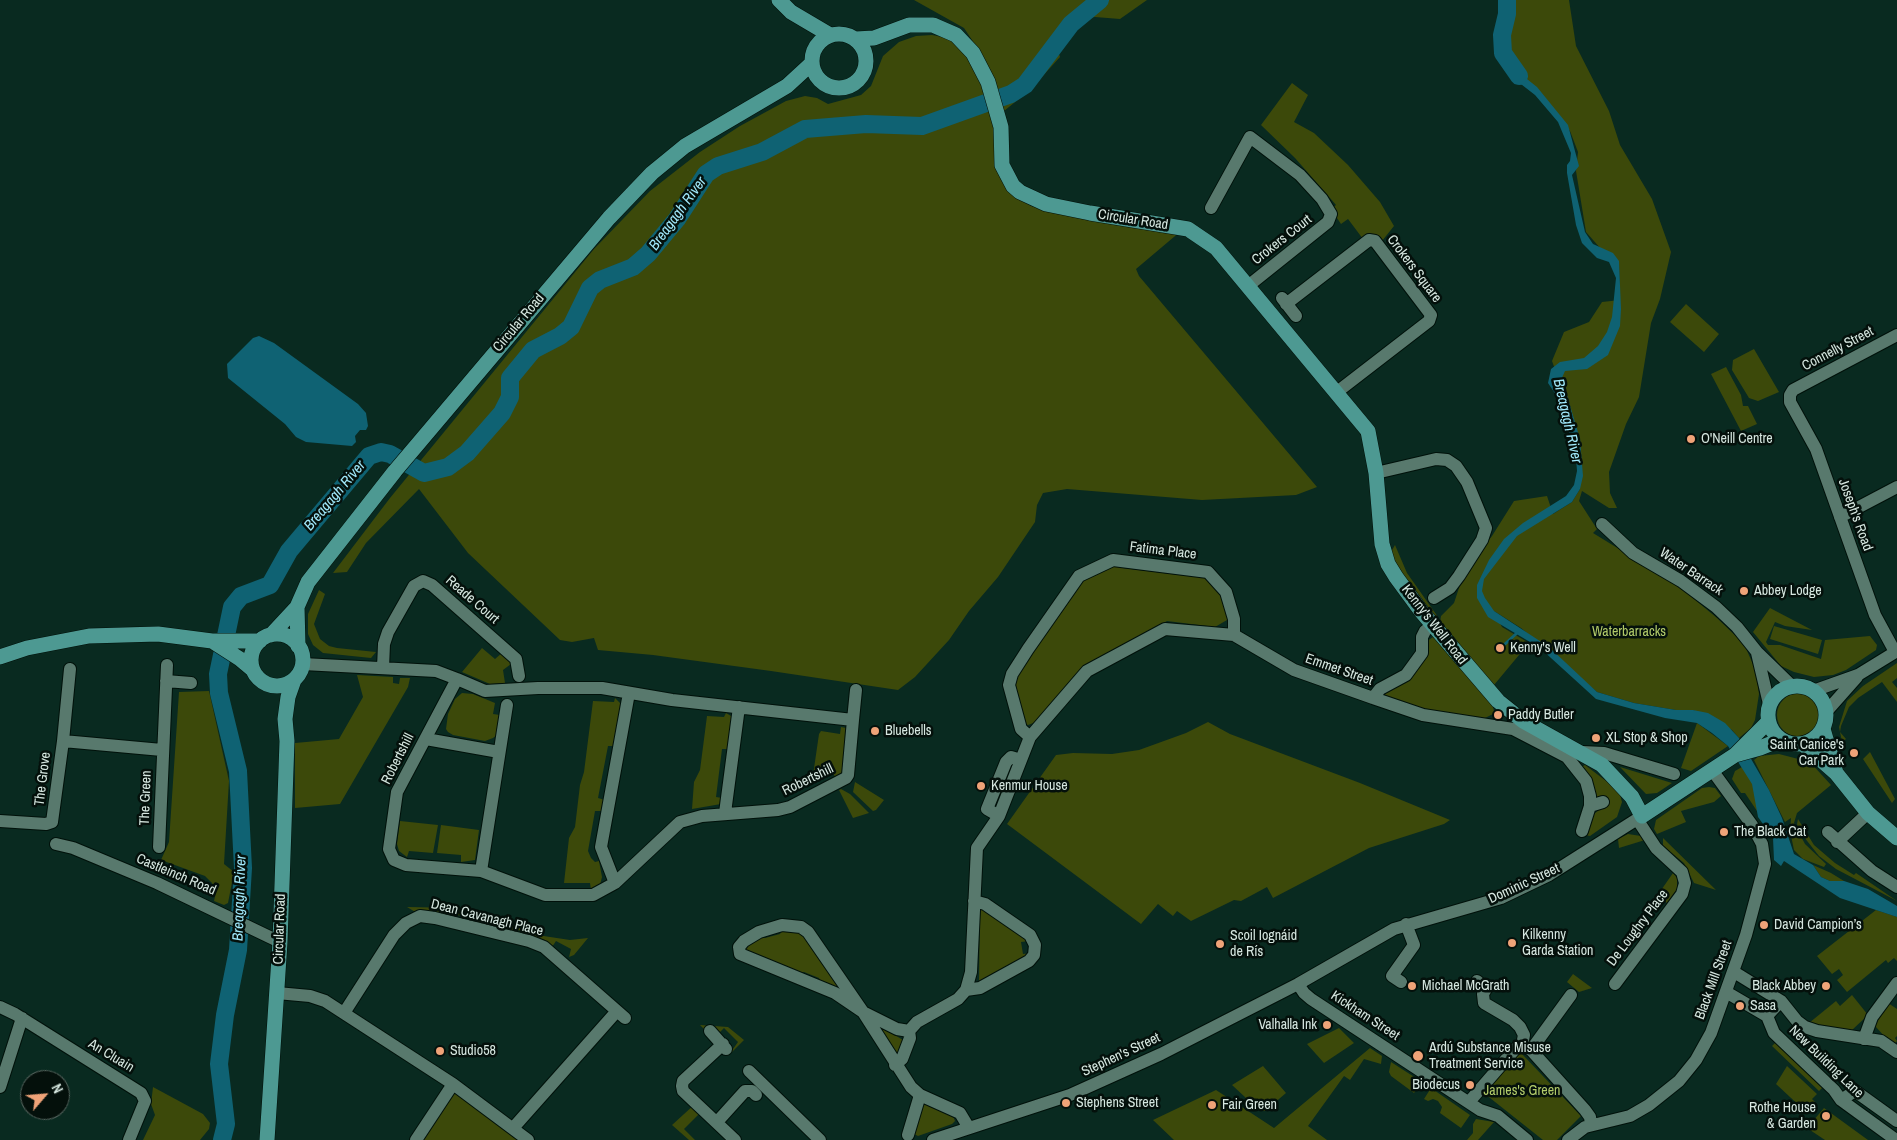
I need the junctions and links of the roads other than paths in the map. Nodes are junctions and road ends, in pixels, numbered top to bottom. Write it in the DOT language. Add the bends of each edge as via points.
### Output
graph roads {
  1 [pos="779,0"];
  2 [pos="792,12"];
  3 [pos="909,25"];
  4 [pos="830,35"];
  5 [pos="856,39"];
  6 [pos="816,46"];
  7 [pos="812,63"];
  8 [pos="866,63"];
  9 [pos="826,85"];
  10 [pos="787,86"];
  11 [pos="1211,208"];
  12 [pos="1248,286"];
  13 [pos="1296,316"];
  14 [pos="1897,334"];
  15 [pos="1793,390"];
  16 [pos="1337,392"];
  17 [pos="1372,444"];
  18 [pos="1376,474"];
  19 [pos="1897,487"];
  20 [pos="1840,518"];
  21 [pos="1602,524"];
  22 [pos="1434,598"];
  23 [pos="297,607"];
  24 [pos="1432,625"];
  25 [pos="1234,635"];
  26 [pos="259,639"];
  27 [pos="215,642"];
  28 [pos="298,646"];
  29 [pos="1896,651"];
  30 [pos="1757,652"];
  31 [pos="0,657"];
  32 [pos="303,664"];
  33 [pos="166,665"];
  34 [pos="383,668"];
  35 [pos="70,669"];
  36 [pos="252,669"];
  37 [pos="1858,675"];
  38 [pos="519,676"];
  39 [pos="457,679"];
  40 [pos="294,680"];
  41 [pos="166,681"];
  42 [pos="191,683"];
  43 [pos="264,683"];
  44 [pos="1792,686"];
  45 [pos="856,690"];
  46 [pos="1813,690"];
  47 [pos="629,693"];
  48 [pos="1373,698"];
  49 [pos="1770,704"];
  50 [pos="507,705"];
  51 [pos="739,707"];
  52 [pos="1826,712"];
  53 [pos="285,718"];
  54 [pos="853,720"];
  55 [pos="1768,722"];
  56 [pos="1823,729"];
  57 [pos="1030,737"];
  58 [pos="426,739"];
  59 [pos="1780,740"];
  60 [pos="63,741"];
  61 [pos="1803,744"];
  62 [pos="1752,745"];
  63 [pos="162,750"];
  64 [pos="500,752"];
  65 [pos="1582,752"];
  66 [pos="1021,760"];
  67 [pos="1712,770"];
  68 [pos="1836,773"];
  69 [pos="1674,774"];
  70 [pos="1603,802"];
  71 [pos="1590,806"];
  72 [pos="725,813"];
  73 [pos="1868,813"];
  74 [pos="999,816"];
  75 [pos="1639,817"];
  76 [pos="0,821"];
  77 [pos="1582,832"];
  78 [pos="1828,832"];
  79 [pos="1897,838"];
  80 [pos="1837,842"];
  81 [pos="56,844"];
  82 [pos="159,847"];
  83 [pos="481,871"];
  84 [pos="615,883"];
  85 [pos="1897,887"];
  86 [pos="974,901"];
  87 [pos="1406,924"];
  88 [pos="280,942"];
  89 [pos="1734,972"];
  90 [pos="1477,980"];
  91 [pos="1401,982"];
  92 [pos="1897,983"];
  93 [pos="1298,984"];
  94 [pos="1615,984"];
  95 [pos="966,990"];
  96 [pos="1726,992"];
  97 [pos="277,993"];
  98 [pos="1571,995"];
  99 [pos="1780,1001"];
  100 [pos="0,1007"];
  101 [pos="863,1012"];
  102 [pos="344,1013"];
  103 [pos="1767,1016"];
  104 [pos="22,1018"];
  105 [pos="710,1031"];
  106 [pos="909,1031"];
  107 [pos="1864,1039"];
  108 [pos="1526,1048"];
  109 [pos="1897,1052"];
  110 [pos="895,1065"];
  111 [pos="750,1071"];
  112 [pos="453,1084"];
  113 [pos="0,1087"];
  114 [pos="756,1094"];
  115 [pos="920,1095"];
  116 [pos="1841,1100"];
  117 [pos="1469,1102"];
  118 [pos="1897,1121"];
  119 [pos="717,1122"];
  120 [pos="1591,1125"];
  121 [pos="514,1127"];
  122 [pos="969,1128"];
  123 [pos="908,1135"];
  124 [pos="950,1137"];
  125 [pos="130,1140"];
  126 [pos="267,1140"];
  127 [pos="416,1140"];
  128 [pos="528,1140"];
  129 [pos="736,1140"];
  130 [pos="820,1140"];
  131 [pos="933,1140"];
  132 [pos="1528,1140"];
  133 [pos="1568,1140"];
  134 [pos="1896,1140"];
  1 -- 2 [label="main road"];
  2 -- 4 [label="main road"];
  2 -- 6 [label="main road"];
  3 -- 5 [label="main road, Circular Road" via="874,38"];
  3 -- 8 [label="main road, Circular Road" via="878,45"];
  3 -- 12 [label="main road, Circular Road" via="933,25 950,32 962,39 973,52 998,112 1002,165 1020,192 1046,204 1090,214 1188,230 1216,248"];
  4 -- 5 [label="main road, Circular Road" via="848,35"];
  4 -- 6 [label="main road"];
  5 -- 8 [label="main road" via="862,46"];
  6 -- 7 [label="main road"];
  7 -- 9 [label="main road" via="814,72"];
  7 -- 10 [label="main road, Circular Road"];
  8 -- 9 [label="main road, Circular Road" via="864,72 852,85 844,88"];
  9 -- 10 [label="main road, Circular Road"];
  10 -- 23 [label="main road, Circular Road" via="685,146 652,173 602,225 410,452 308,582"];
  11 -- 12 [label="street, Crokers Court" via="1250,136 1300,175 1331,214 1328,222"];
  12 -- 16 [label="main road, Circular Road"];
  13 -- 16 [label="street, Crokers Square" via="1284,301 1370,240 1375,241 1431,314 1429,320"];
  14 -- 15 [label="street, Connelly Street"];
  15 -- 20 [label="street, Joseph's Road" via="1790,402 1814,443"];
  16 -- 17 [label="main road, Circular Road" via="1360,420"];
  17 -- 18 [label="main road, Kenny's Well Road"];
  18 -- 22 [label="street" via="1436,459 1447,460 1456,466 1467,482 1486,528 1482,540 1450,588"];
  18 -- 24 [label="main road, Kenny's Well Road" via="1382,544 1388,564"];
  19 -- 20 [label="street"];
  20 -- 29 [label="street, Joseph's Road" via="1875,615"];
  21 -- 30 [label="street, Water Barrack" via="1633,553 1681,581 1716,607 1734,623"];
  23 -- 26 [label="main road, Circular Road"];
  23 -- 28 [label="main road, Circular Road"];
  24 -- 48 [label="street, Emmet Street" via="1422,637 1422,653 1406,675 1380,690"];
  24 -- 65 [label="main road, Kenny's Well Road" via="1510,712 1548,736"];
  25 -- 48 [label="street, Emmet Street" via="1294,670"];
  25 -- 57 [label="street" via="1165,629 1087,671"];
  25 -- 57 [label="street, Fatima Place" via="1234,619 1226,592 1208,572 1113,560 1093,568 1079,576 1067,590 1012,674 1009,685 1012,699 1021,730"];
  26 -- 27 [label="main road"];
  26 -- 28 [label="main road" via="289,638"];
  26 -- 36 [label="main road" via="253,651"];
  27 -- 31 [label="main road" via="158,634 89,636 26,648"];
  27 -- 36 [label="main road"];
  28 -- 32 [label="main road"];
  29 -- 37 [label="street"];
  30 -- 44 [label="street, Water Barrack"];
  30 -- 49 [label="street, Water Barrack"];
  32 -- 34 [label="street"];
  32 -- 40 [label="main road"];
  33 -- 41 [label="street, The Green"];
  34 -- 38 [label="street, Reade Court" via="388,632 414,586 423,581 432,585 516,659"];
  34 -- 39 [label="street" via="436,671"];
  35 -- 60 [label="street, The Grove"];
  36 -- 43 [label="main road"];
  37 -- 46 [label="street"];
  37 -- 52 [label="street"];
  39 -- 47 [label="street" via="485,691 602,688"];
  39 -- 58 [label="street, Robertshill"];
  40 -- 43 [label="main road" via="276,686"];
  40 -- 53 [label="main road, Circular Road"];
  41 -- 42 [label="street"];
  41 -- 63 [label="street, The Green"];
  43 -- 53 [label="main road, Circular Road"];
  44 -- 46 [label="main road"];
  44 -- 49 [label="main road" via="1783,689"];
  45 -- 54 [label="street, Robertshill"];
  46 -- 52 [label="main road"];
  47 -- 51 [label="street"];
  47 -- 84 [label="street" via="601,847"];
  48 -- 71 [label="street" via="1423,715 1524,733 1572,761 1586,781"];
  49 -- 55 [label="main road"];
  50 -- 64 [label="street"];
  51 -- 54 [label="street"];
  51 -- 72 [label="street"];
  52 -- 56 [label="main road"];
  53 -- 88 [label="main road, Circular Road" via="287,741"];
  54 -- 72 [label="street, Robertshill" via="846,778 790,807"];
  55 -- 59 [label="main road"];
  55 -- 62 [label="main road, Dominic Street"];
  56 -- 61 [label="main road"];
  56 -- 68 [label="main road"];
  57 -- 66 [label="street"];
  58 -- 64 [label="street"];
  58 -- 83 [label="street, Robertshill" via="397,792 389,849 394,860 406,865"];
  59 -- 61 [label="main road"];
  59 -- 62 [label="main road, Dominic Street"];
  60 -- 63 [label="street, The Grove"];
  60 -- 76 [label="street, The Grove" via="52,822"];
  61 -- 68 [label="main road"];
  62 -- 67 [label="main road, Dominic Street"];
  63 -- 82 [label="street, The Green"];
  64 -- 83 [label="street"];
  65 -- 69 [label="street, Kenny's Well Road" via="1604,754"];
  65 -- 75 [label="main road, Kenny's Well Road" via="1617,780 1632,798"];
  66 -- 74 [label="street"];
  66 -- 74 [label="street" via="1008,758 987,809"];
  67 -- 75 [label="main road, Dominic Street"];
  67 -- 89 [label="street, Black Mill Street" via="1752,825 1762,844 1765,864"];
  68 -- 73 [label="main road"];
  70 -- 71 [label="street"];
  71 -- 77 [label="street"];
  72 -- 84 [label="street, Robertshill" via="680,822"];
  73 -- 79 [label="main road"];
  73 -- 80 [label="street"];
  74 -- 86 [label="street" via="977,848"];
  75 -- 87 [label="street, Dominic Street" via="1549,875 1502,898"];
  75 -- 94 [label="street, De Loughry Place" via="1656,848 1682,872 1686,883 1682,894"];
  78 -- 80 [label="street"];
  80 -- 85 [label="street"];
  81 -- 88 [label="street, Castleinch Road" via="74,848 226,914"];
  83 -- 84 [label="street, Robertshill" via="545,895 593,895"];
  86 -- 95 [label="street" via="971,972"];
  86 -- 95 [label="street" via="985,904 1030,935 1035,945 1034,955 1029,961 980,988"];
  87 -- 91 [label="street" via="1414,945 1392,976"];
  87 -- 93 [label="street, Dominic Street"];
  88 -- 97 [label="main road, Circular Road"];
  89 -- 96 [label="street, Black Mill Street"];
  89 -- 99 [label="street"];
  90 -- 108 [label="street" via="1486,989 1484,1004 1520,1027"];
  92 -- 107 [label="street" via="1872,1017"];
  93 -- 117 [label="street, Kickham Street" via="1311,999"];
  93 -- 122 [label="street, Stephen's Street" via="1161,1054 1070,1095"];
  95 -- 106 [label="street" via="958,999 916,1022"];
  96 -- 103 [label="street"];
  96 -- 120 [label="street, Black Mill Street" via="1711,1033 1679,1082 1630,1116"];
  97 -- 102 [label="street" via="310,996"];
  97 -- 126 [label="main road, Circular Road"];
  98 -- 108 [label="street"];
  99 -- 103 [label="street"];
  99 -- 107 [label="street" via="1805,1027"];
  100 -- 104 [label="street, An Cluain"];
  101 -- 101 [label="street" via="835,993 740,954 739,947 759,932 782,925 801,927 808,932"];
  101 -- 106 [label="street" via="897,1029"];
  101 -- 110 [label="street"];
  102 -- 112 [label="street"];
  102 -- 121 [label="street, Dean Cavanagh Place" via="394,935 406,923 420,916 544,947 621,1014"];
  103 -- 116 [label="street, New Building Lane" via="1774,1032"];
  104 -- 113 [label="street"];
  104 -- 125 [label="street, An Cluain" via="142,1093 145,1101"];
  105 -- 119 [label="street" via="725,1046 683,1081 682,1086"];
  106 -- 110 [label="street" via="910,1038 902,1059"];
  107 -- 109 [label="street" via="1881,1041"];
  108 -- 117 [label="street" via="1516,1049"];
  108 -- 120 [label="street" via="1590,1117"];
  110 -- 115 [label="street"];
  111 -- 130 [label="street"];
  112 -- 121 [label="street"];
  112 -- 127 [label="street"];
  114 -- 119 [label="street" via="752,1090 745,1092"];
  115 -- 122 [label="street" via="960,1113"];
  115 -- 123 [label="street"];
  116 -- 118 [label="street" via="1855,1091"];
  116 -- 134 [label="street, New Building Lane"];
  117 -- 132 [label="street, Kickham Street" via="1498,1116"];
  119 -- 129 [label="street"];
  120 -- 133 [label="street, Black Mill Street"];
  121 -- 128 [label="street"];
  122 -- 124 [label="street, Stephen's Street"];
  124 -- 131 [label="street, Stephen's Street"];
}
